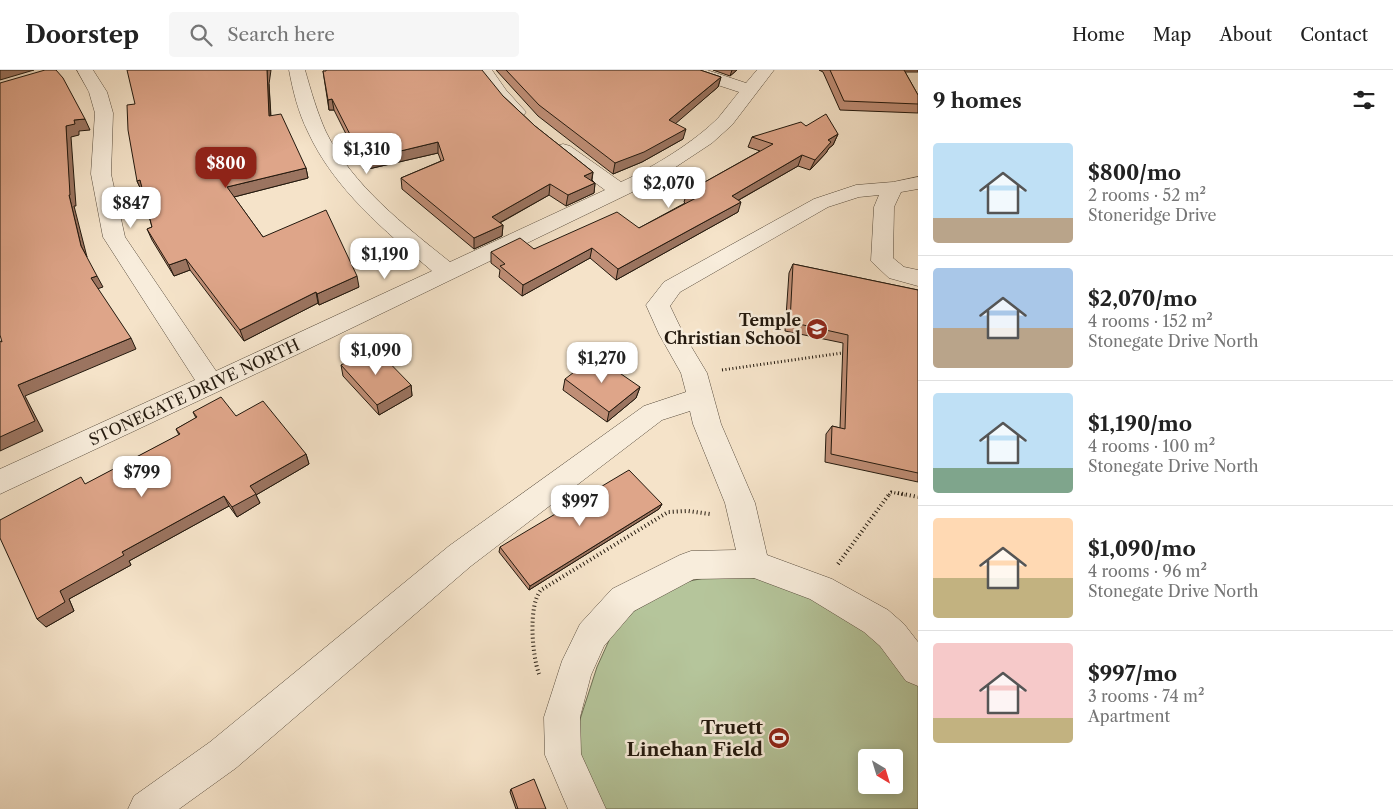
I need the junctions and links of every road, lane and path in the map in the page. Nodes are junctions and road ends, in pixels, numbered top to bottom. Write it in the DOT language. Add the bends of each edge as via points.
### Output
graph roads {
  1 [pos="85,70"];
  2 [pos="297,70"];
  3 [pos="484,70"];
  4 [pos="690,70"];
  5 [pos="766,70"];
  6 [pos="750,90"];
  7 [pos="528,122"];
  8 [pos="551,141"];
  9 [pos="918,183"];
  10 [pos="893,188"];
  11 [pos="619,190"];
  12 [pos="447,271"];
  13 [pos="918,278"];
  14 [pos="852,355"];
  15 [pos="211,384"];
  16 [pos="697,385"];
  17 [pos="0,482"];
  18 [pos="918,497"];
  19 [pos="754,564"];
  20 [pos="821,590"];
  21 [pos="918,669"];
  22 [pos="147,809"];
  23 [pos="587,809"];
  1 -- 15 [label="street" via="98,92 104,113 101,174 114,237"];
  2 -- 12 [label="street" via="301,96 314,128 334,161 362,197"];
  3 -- 7 [label="street" via="499,93"];
  4 -- 6 [label="street"];
  5 -- 6 [label="street, STONEGATE DRIVE NORTH"];
  6 -- 11 [label="street, STONEGATE DRIVE NORTH" via="725,121 705,139 646,178"];
  8 -- 11 [label="street"];
  9 -- 10 [label="street"];
  10 -- 13 [label="street" via="884,207 882,262 897,273"];
  10 -- 16 [label="street" via="856,191 821,203 672,287 658,305"];
  11 -- 12 [label="street, STONEGATE DRIVE NORTH"];
  12 -- 15 [label="street, STONEGATE DRIVE NORTH"];
  14 -- 16 [label="path" via="842,353 754,367"];
  15 -- 17 [label="street, STONEGATE DRIVE NORTH"];
  16 -- 19 [label="street" via="707,424 740,503"];
  16 -- 22 [label="street" via="652,413 460,556 223,755"];
  18 -- 20 [label="path" via="892,492"];
  19 -- 20 [label="street"];
  19 -- 23 [label="street" via="691,565 623,600 592,635 574,672 562,718 563,755"];
  20 -- 21 [label="street" via="876,621 892,635"];
}
